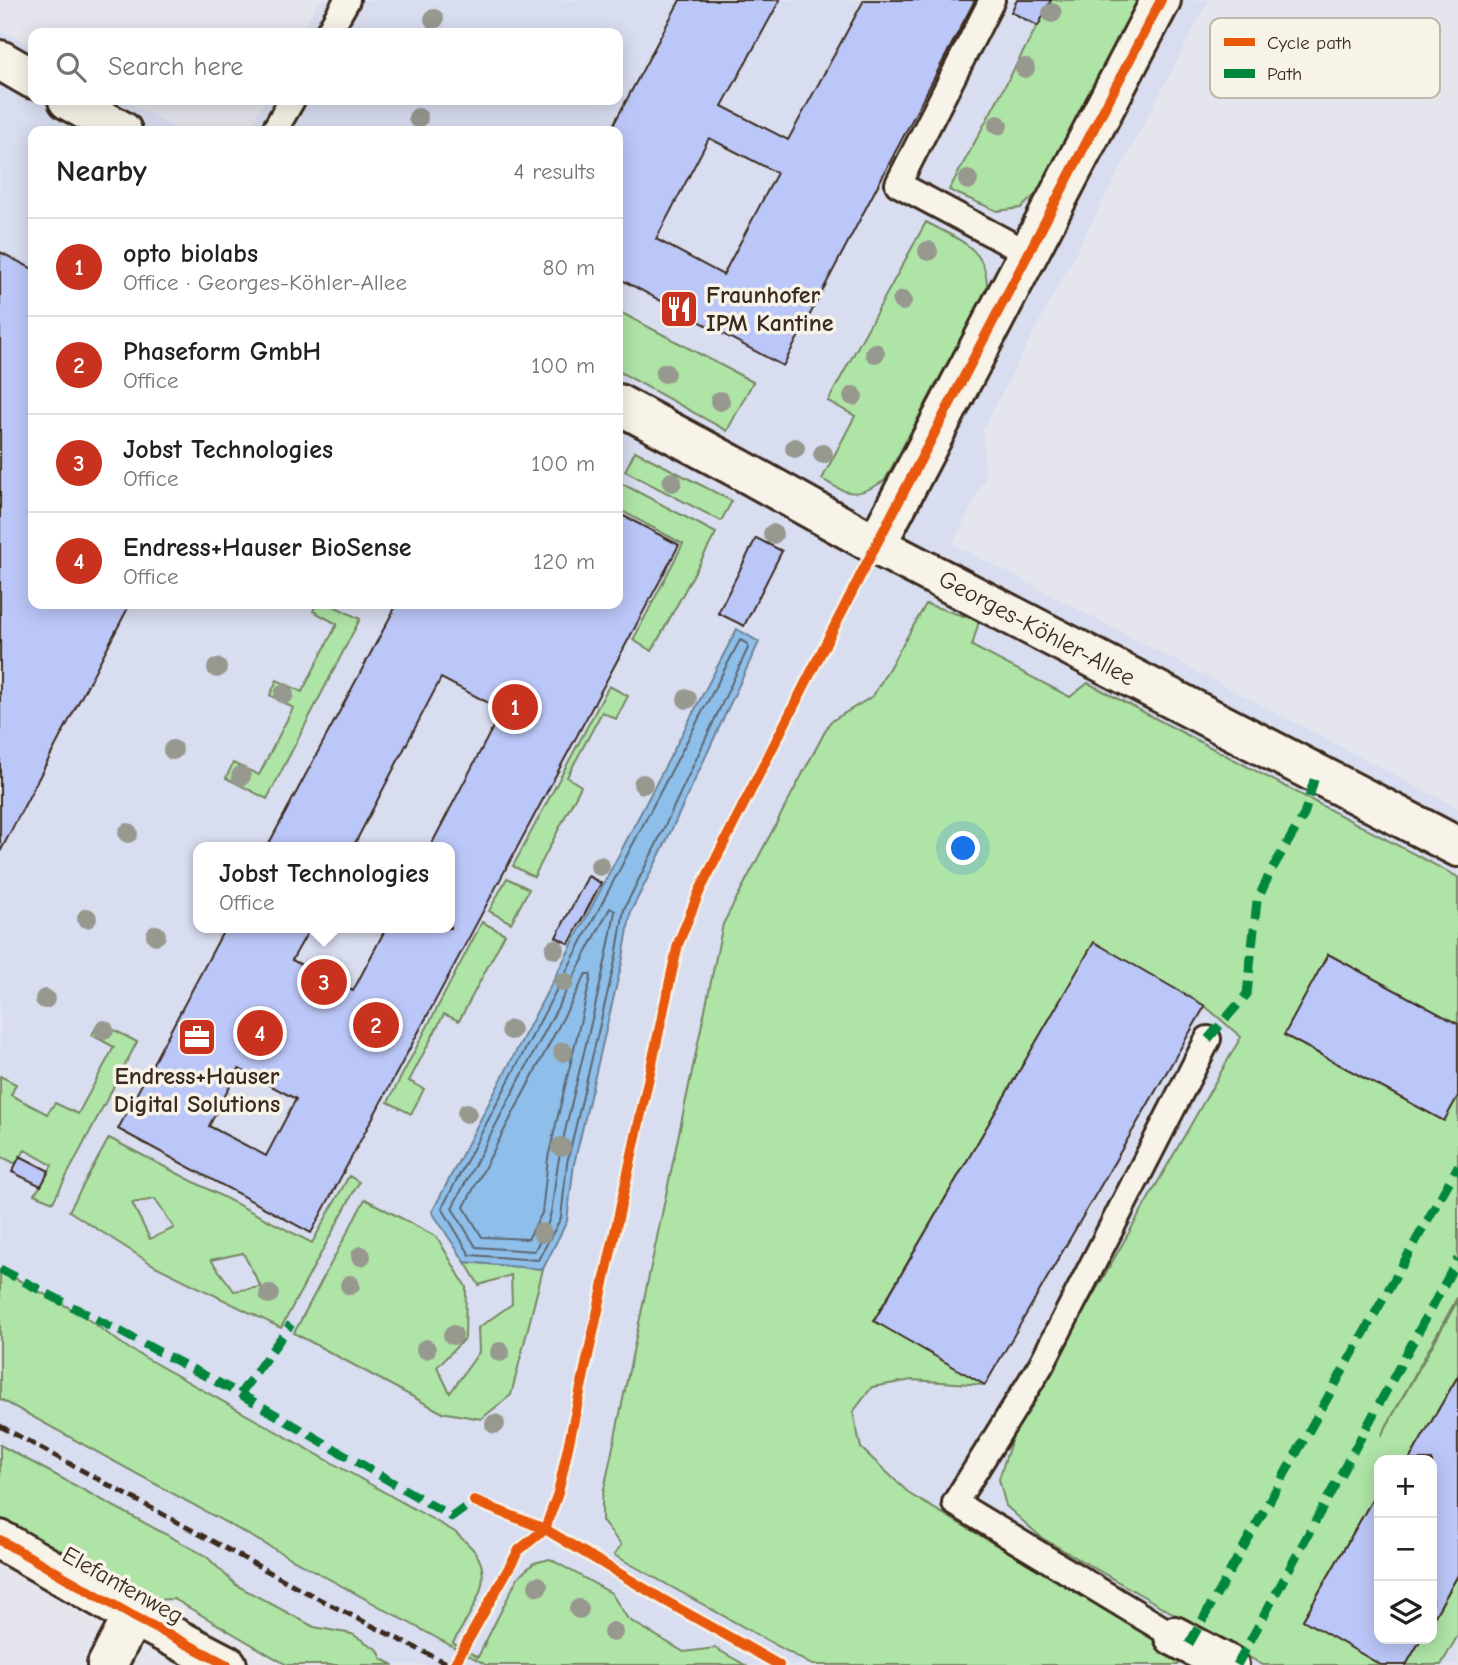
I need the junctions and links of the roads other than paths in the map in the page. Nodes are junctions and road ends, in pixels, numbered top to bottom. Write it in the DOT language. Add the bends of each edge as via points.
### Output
graph roads {
  1 [pos="346,0"];
  2 [pos="992,0"];
  3 [pos="1161,0"];
  4 [pos="331,28"];
  5 [pos="0,60"];
  6 [pos="28,76"];
  7 [pos="77,105"];
  8 [pos="289,105"];
  9 [pos="113,126"];
  10 [pos="277,126"];
  11 [pos="1029,254"];
  12 [pos="623,407"];
  13 [pos="876,545"];
  14 [pos="1458,846"];
  15 [pos="1208,1039"];
  16 [pos="0,1540"];
  17 [pos="133,1616"];
  18 [pos="1174,1636"];
  19 [pos="107,1665"];
  20 [pos="226,1665"];
  21 [pos="1229,1665"];
  1 -- 4 [label="lane"];
  2 -- 11 [label="lane" via="898,184"];
  3 -- 11 [label="street"];
  5 -- 6 [label="street"];
  7 -- 9 [label="street"];
  8 -- 10 [label="lane"];
  11 -- 13 [label="street"];
  12 -- 13 [label="street, Georges-Köhler-Allee"];
  13 -- 14 [label="street, Georges-Köhler-Allee"];
  15 -- 18 [label="lane" via="1041,1365 955,1503"];
  16 -- 17 [label="street, Elefantenweg"];
  17 -- 19 [label="street"];
  17 -- 20 [label="street, Elefantenweg"];
  18 -- 21 [label="street"];
}
